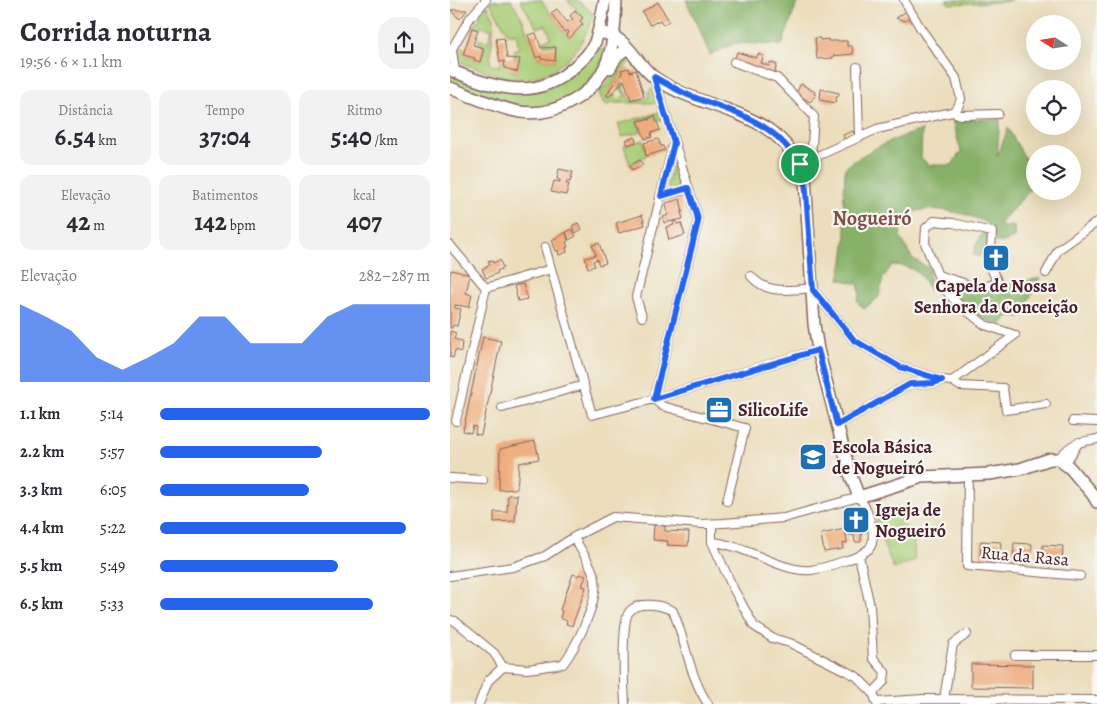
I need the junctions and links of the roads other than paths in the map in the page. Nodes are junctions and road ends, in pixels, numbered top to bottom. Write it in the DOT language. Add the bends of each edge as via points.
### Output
graph roads {
  1 [pos="486,0"];
  2 [pos="605,0"];
  3 [pos="616,0"];
  4 [pos="905,1"];
  5 [pos="596,37"];
  6 [pos="613,42"];
  7 [pos="451,51"];
  8 [pos="628,52"];
  9 [pos="734,62"];
  10 [pos="857,67"];
  11 [pos="453,71"];
  12 [pos="603,74"];
  13 [pos="654,77"];
  14 [pos="450,88"];
  15 [pos="952,112"];
  16 [pos="998,114"];
  17 [pos="859,136"];
  18 [pos="674,143"];
  19 [pos="811,158"];
  20 [pos="800,164"];
  21 [pos="688,188"];
  22 [pos="661,196"];
  23 [pos="1097,222"];
  24 [pos="450,245"];
  25 [pos="545,247"];
  26 [pos="551,268"];
  27 [pos="1046,273"];
  28 [pos="938,275"];
  29 [pos="751,276"];
  30 [pos="486,288"];
  31 [pos="813,289"];
  32 [pos="642,317"];
  33 [pos="818,350"];
  34 [pos="942,380"];
  35 [pos="952,381"];
  36 [pos="584,385"];
  37 [pos="654,399"];
  38 [pos="1046,404"];
  39 [pos="502,408"];
  40 [pos="456,421"];
  41 [pos="1073,421"];
  42 [pos="1097,422"];
  43 [pos="837,425"];
  44 [pos="1097,438"];
  45 [pos="1062,461"];
  46 [pos="968,475"];
  47 [pos="450,478"];
  48 [pos="483,480"];
  49 [pos="859,496"];
  50 [pos="727,501"];
  51 [pos="1097,502"];
  52 [pos="712,524"];
  53 [pos="574,537"];
  54 [pos="712,542"];
  55 [pos="859,556"];
  56 [pos="450,576"];
  57 [pos="1080,576"];
  58 [pos="450,620"];
  59 [pos="967,634"];
  60 [pos="1015,655"];
  61 [pos="1097,655"];
  62 [pos="503,667"];
  63 [pos="873,693"];
  64 [pos="944,699"];
  65 [pos="1097,700"];
  66 [pos="923,702"];
  67 [pos="877,703"];
  68 [pos="479,704"];
  69 [pos="625,704"];
  70 [pos="708,704"];
  1 -- 7 [label="street" via="459,34"];
  2 -- 5 [label="street"];
  3 -- 6 [label="street"];
  4 -- 15 [label="street" via="956,78 961,99"];
  5 -- 6 [label="street" via="607,34"];
  5 -- 11 [label="street" via="583,60 564,77 535,88 501,88"];
  6 -- 8 [label="street" via="625,43"];
  6 -- 12 [label="street"];
  7 -- 11 [label="street"];
  8 -- 12 [label="street" via="616,58"];
  8 -- 13 [label="street"];
  9 -- 19 [label="street" via="777,78 814,116"];
  10 -- 17 [label="street"];
  12 -- 14 [label="street" via="581,98 543,112 516,111"];
  13 -- 18 [label="street"];
  13 -- 20 [label="street" via="686,94 767,127 790,149"];
  15 -- 16 [label="street" via="961,115"];
  15 -- 17 [label="street"];
  17 -- 19 [label="street"];
  18 -- 21 [label="street"];
  18 -- 22 [label="street"];
  19 -- 20 [label="street"];
  20 -- 31 [label="street" via="805,178"];
  21 -- 22 [label="street"];
  21 -- 37 [label="street" via="698,222"];
  22 -- 32 [label="street" via="636,297"];
  23 -- 27 [label="street" via="1058,250"];
  24 -- 30 [label="street"];
  25 -- 26 [label="street"];
  26 -- 30 [label="street"];
  26 -- 36 [label="street"];
  28 -- 28 [label="street" via="925,243 926,228 934,222 953,223 992,232 990,266 998,283 979,288"];
  28 -- 35 [label="street" via="942,286 957,303 985,325 1015,335"];
  29 -- 31 [label="street" via="759,284 777,290"];
  30 -- 40 [label="street"];
  31 -- 33 [label="street"];
  31 -- 34 [label="street" via="854,340 900,367"];
  33 -- 37 [label="street"];
  33 -- 43 [label="street"];
  34 -- 35 [label="street"];
  34 -- 43 [label="street" via="910,384"];
  35 -- 38 [label="street" via="960,386 1003,388 1006,410"];
  36 -- 37 [label="street" via="592,414"];
  36 -- 39 [label="street"];
  37 -- 50 [label="street" via="662,406 745,428"];
  41 -- 42 [label="street"];
  43 -- 49 [label="street"];
  44 -- 45 [label="street" via="1069,446"];
  45 -- 46 [label="street" via="1050,459 1020,469"];
  45 -- 51 [label="street"];
  46 -- 49 [label="street" via="922,478"];
  46 -- 57 [label="street, Rua da Rasa" via="967,566"];
  47 -- 48 [label="street"];
  49 -- 52 [label="street" via="784,518"];
  49 -- 55 [label="street" via="867,508 872,540 869,549"];
  52 -- 53 [label="street" via="613,518"];
  52 -- 54 [label="street"];
  53 -- 56 [label="street" via="545,556 513,566"];
  53 -- 62 [label="street" via="595,580 587,618 571,653 563,664 527,669"];
  54 -- 55 [label="street" via="731,545 797,570 810,570"];
  54 -- 63 [label="street" via="732,588 754,626 772,638 790,643 856,676"];
  55 -- 63 [label="street" via="870,606 873,658 885,672 884,681"];
  58 -- 62 [label="street" via="494,653"];
  59 -- 64 [label="street" via="953,644"];
  60 -- 61 [label="street"];
  62 -- 68 [label="street" via="488,681"];
  63 -- 67 [label="street"];
  64 -- 65 [label="street"];
  64 -- 66 [label="street"];
  66 -- 67 [label="street"];
  69 -- 70 [label="street" via="625,622 629,612 640,606 664,606 673,611 694,675"];
}
